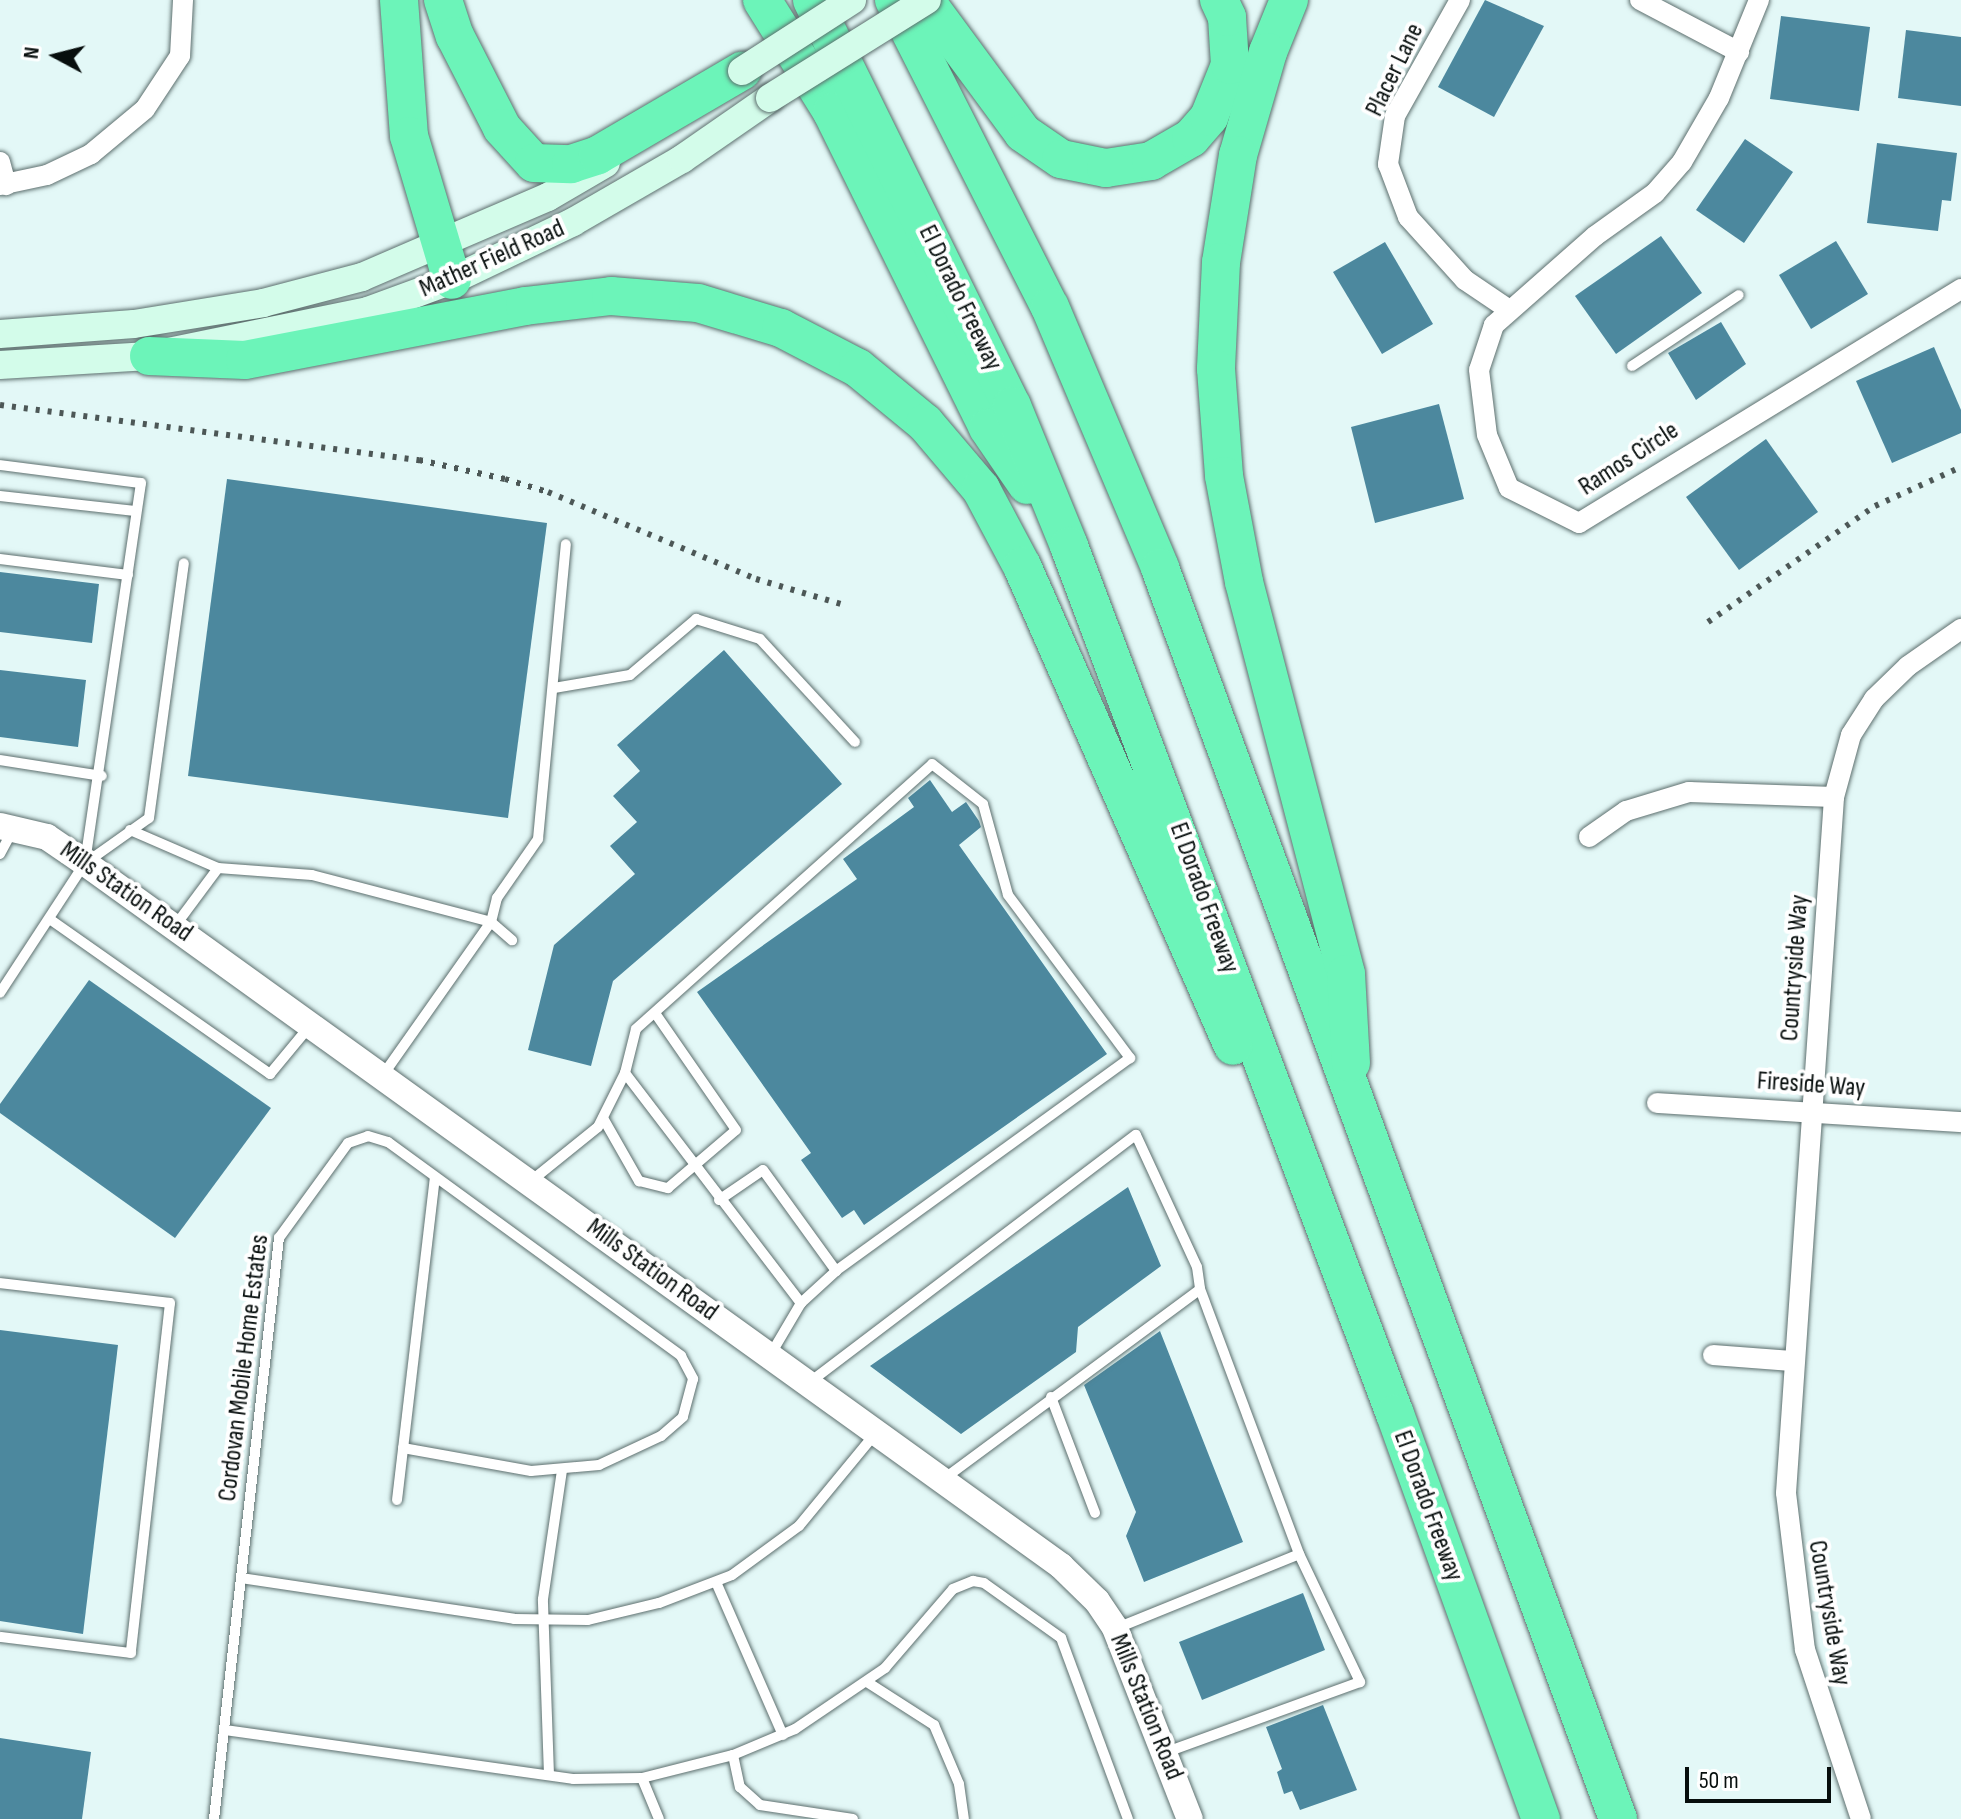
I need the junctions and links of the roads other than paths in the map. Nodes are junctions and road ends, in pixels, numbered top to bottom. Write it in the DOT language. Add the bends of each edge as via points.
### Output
graph roads {
  1 [pos="183,0"];
  2 [pos="399,0"];
  3 [pos="443,0"];
  4 [pos="762,0"];
  5 [pos="812,0"];
  6 [pos="852,0"];
  7 [pos="894,0"];
  8 [pos="926,0"];
  9 [pos="1219,0"];
  10 [pos="1289,0"];
  11 [pos="1460,0"];
  12 [pos="1640,0"];
  13 [pos="1759,0"];
  14 [pos="1739,52"];
  15 [pos="742,71"];
  16 [pos="0,162"];
  17 [pos="3,185"];
  18 [pos="439,245"];
  19 [pos="452,280"];
  20 [pos="1961,289"];
  21 [pos="1739,295"];
  22 [pos="1508,309"];
  23 [pos="0,334"];
  24 [pos="149,356"];
  25 [pos="0,365"];
  26 [pos="1632,366"];
  27 [pos="0,465"];
  28 [pos="0,496"];
  29 [pos="135,511"];
  30 [pos="566,544"];
  31 [pos="1069,546"];
  32 [pos="0,559"];
  33 [pos="184,563"];
  34 [pos="128,575"];
  35 [pos="1961,629"];
  36 [pos="554,688"];
  37 [pos="855,742"];
  38 [pos="0,760"];
  39 [pos="102,776"];
  40 [pos="1834,797"];
  41 [pos="7,827"];
  42 [pos="130,830"];
  43 [pos="1589,837"];
  44 [pos="0,854"];
  45 [pos="85,863"];
  46 [pos="218,868"];
  47 [pos="51,920"];
  48 [pos="491,922"];
  49 [pos="175,926"];
  50 [pos="512,940"];
  51 [pos="0,993"];
  52 [pos="655,1013"];
  53 [pos="311,1025"];
  54 [pos="625,1073"];
  55 [pos="383,1075"];
  56 [pos="1353,1101"];
  57 [pos="1657,1103"];
  58 [pos="1811,1111"];
  59 [pos="603,1118"];
  60 [pos="1961,1122"];
  61 [pos="696,1168"];
  62 [pos="435,1178"];
  63 [pos="530,1182"];
  64 [pos="719,1200"];
  65 [pos="836,1271"];
  66 [pos="0,1283"];
  67 [pos="1200,1289"];
  68 [pos="801,1303"];
  69 [pos="770,1355"];
  70 [pos="1713,1355"];
  71 [pos="1792,1361"];
  72 [pos="808,1384"];
  73 [pos="1051,1397"];
  74 [pos="1395,1414"];
  75 [pos="875,1433"];
  76 [pos="403,1448"];
  77 [pos="562,1471"];
  78 [pos="942,1480"];
  79 [pos="397,1500"];
  80 [pos="1095,1513"];
  81 [pos="1299,1554"];
  82 [pos="241,1578"];
  83 [pos="716,1582"];
  84 [pos="543,1620"];
  85 [pos="1115,1628"];
  86 [pos="0,1637"];
  87 [pos="867,1682"];
  88 [pos="225,1730"];
  89 [pos="783,1735"];
  90 [pos="1167,1752"];
  91 [pos="733,1755"];
  92 [pos="549,1775"];
  93 [pos="642,1778"];
  94 [pos="214,1819"];
  95 [pos="659,1819"];
  96 [pos="853,1819"];
  97 [pos="964,1819"];
  98 [pos="1128,1819"];
  99 [pos="1190,1819"];
  100 [pos="1541,1819"];
  101 [pos="1618,1819"];
  102 [pos="1861,1819"];
  1 -- 17 [label="street" via="180,56 145,109 91,154 47,175"];
  2 -- 18 [label="highway" via="409,136"];
  3 -- 15 [label="highway" via="455,36 502,128 534,163 571,164 598,155"];
  4 -- 31 [label="highway" via="885,211 988,428"];
  5 -- 31 [label="highway, El Dorado Freeway" via="1012,406"];
  6 -- 15 [label="main road, Mather Field Road, bridge"];
  7 -- 56 [label="highway" via="1050,307 1160,568"];
  8 -- 9 [label="highway" via="1023,133 1061,159 1106,168 1151,161 1191,138 1209,117 1230,65 1229,32"];
  8 -- 19 [label="main road, Mather Field Road, bridge" via="586,215"];
  10 -- 56 [label="highway" via="1238,155 1221,262 1216,369 1224,476 1244,582 1346,974"];
  11 -- 22 [label="street, Placer Lane" via="1395,116 1388,164 1408,217 1465,280"];
  12 -- 14 [label="street"];
  13 -- 14 [label="street, Ramos Circle"];
  14 -- 22 [label="street, Ramos Circle" via="1682,162 1655,193"];
  15 -- 18 [label="main road, Mather Field Road" via="657,134 548,197"];
  16 -- 17 [label="street"];
  18 -- 19 [label="highway"];
  18 -- 23 [label="main road, Mather Field Road" via="362,277 263,303 91,330"];
  19 -- 24 [label="main road, Mather Field Road" via="368,311"];
  20 -- 22 [label="street, Ramos Circle" via="1579,523 1509,488 1487,435 1479,370 1494,325"];
  21 -- 26 [label="lane"];
  24 -- 25 [label="main road, Mather Field Road"];
  24 -- 74 [label="highway" via="245,360 525,306 611,296 698,303 781,328 858,368 925,423 981,489 1022,566"];
  27 -- 29 [label="lane" via="141,483"];
  28 -- 29 [label="lane"];
  29 -- 34 [label="lane"];
  30 -- 36 [label="lane"];
  31 -- 74 [label="highway, El Dorado Freeway"];
  32 -- 34 [label="lane"];
  33 -- 42 [label="lane" via="149,818"];
  34 -- 39 [label="lane"];
  35 -- 40 [label="street, Countryside Way" via="1908,666 1874,699 1851,735"];
  36 -- 37 [label="lane" via="630,675 696,619 760,639"];
  36 -- 48 [label="lane" via="538,839 497,898"];
  38 -- 39 [label="lane"];
  39 -- 45 [label="lane"];
  40 -- 43 [label="street" via="1689,792 1626,811"];
  40 -- 58 [label="street, Countryside Way"];
  41 -- 44 [label="lane"];
  41 -- 45 [label="street, Mills Station Road" via="47,837"];
  42 -- 45 [label="lane"];
  42 -- 46 [label="lane"];
  45 -- 47 [label="lane"];
  45 -- 49 [label="street, Mills Station Road"];
  46 -- 48 [label="lane" via="312,875"];
  46 -- 49 [label="lane"];
  47 -- 51 [label="lane"];
  47 -- 53 [label="lane" via="270,1074"];
  48 -- 50 [label="lane"];
  48 -- 55 [label="lane"];
  49 -- 53 [label="street, Mills Station Road"];
  52 -- 54 [label="lane" via="636,1029"];
  52 -- 61 [label="lane" via="736,1130"];
  52 -- 65 [label="lane" via="932,764 983,804 1008,895 1130,1058"];
  53 -- 55 [label="street, Mills Station Road"];
  54 -- 59 [label="lane"];
  54 -- 61 [label="lane"];
  55 -- 63 [label="street, Mills Station Road"];
  56 -- 101 [label="highway"];
  57 -- 58 [label="street, Fireside Way"];
  58 -- 60 [label="street, Fireside Way"];
  58 -- 71 [label="street, Countryside Way"];
  59 -- 61 [label="lane" via="639,1181 648,1186 668,1188"];
  59 -- 63 [label="lane"];
  61 -- 64 [label="lane"];
  62 -- 76 [label="lane"];
  62 -- 77 [label="lane, Cordovan Mobile Home Estates" via="689,1367 690,1406 661,1436 599,1465"];
  62 -- 82 [label="lane, Cordovan Mobile Home Estates" via="388,1142 357,1138 285,1224 270,1300"];
  63 -- 69 [label="street, Mills Station Road"];
  64 -- 65 [label="lane" via="763,1170"];
  64 -- 68 [label="lane"];
  65 -- 68 [label="lane"];
  66 -- 86 [label="lane" via="170,1303 131,1653"];
  67 -- 72 [label="lane" via="1197,1267 1136,1135"];
  67 -- 73 [label="lane"];
  67 -- 81 [label="lane"];
  68 -- 69 [label="lane"];
  69 -- 72 [label="street, Mills Station Road"];
  70 -- 71 [label="street"];
  71 -- 102 [label="street, Countryside Way" via="1786,1493 1795,1597 1818,1701"];
  72 -- 75 [label="street, Mills Station Road"];
  73 -- 78 [label="lane"];
  73 -- 80 [label="lane"];
  74 -- 100 [label="highway, El Dorado Freeway"];
  75 -- 78 [label="street, Mills Station Road"];
  75 -- 83 [label="lane" via="799,1526"];
  76 -- 77 [label="lane, Cordovan Mobile Home Estates" via="499,1468"];
  76 -- 79 [label="lane"];
  77 -- 84 [label="lane" via="547,1548"];
  78 -- 85 [label="street, Mills Station Road" via="1061,1566 1097,1601"];
  81 -- 85 [label="lane"];
  81 -- 90 [label="lane" via="1360,1682"];
  82 -- 84 [label="lane"];
  82 -- 88 [label="lane, Cordovan Mobile Home Estates"];
  83 -- 84 [label="lane" via="588,1620"];
  83 -- 89 [label="lane"];
  84 -- 92 [label="lane"];
  85 -- 90 [label="street, Mills Station Road"];
  87 -- 89 [label="lane"];
  87 -- 97 [label="lane" via="934,1725 959,1784"];
  87 -- 98 [label="lane" via="953,1589 962,1583 984,1583 1061,1638"];
  88 -- 92 [label="lane"];
  88 -- 94 [label="lane, Cordovan Mobile Home Estates"];
  89 -- 91 [label="lane"];
  90 -- 99 [label="street, Mills Station Road"];
  91 -- 93 [label="lane"];
  91 -- 96 [label="lane" via="740,1787 760,1805"];
  92 -- 93 [label="lane"];
  93 -- 95 [label="lane"];
}
